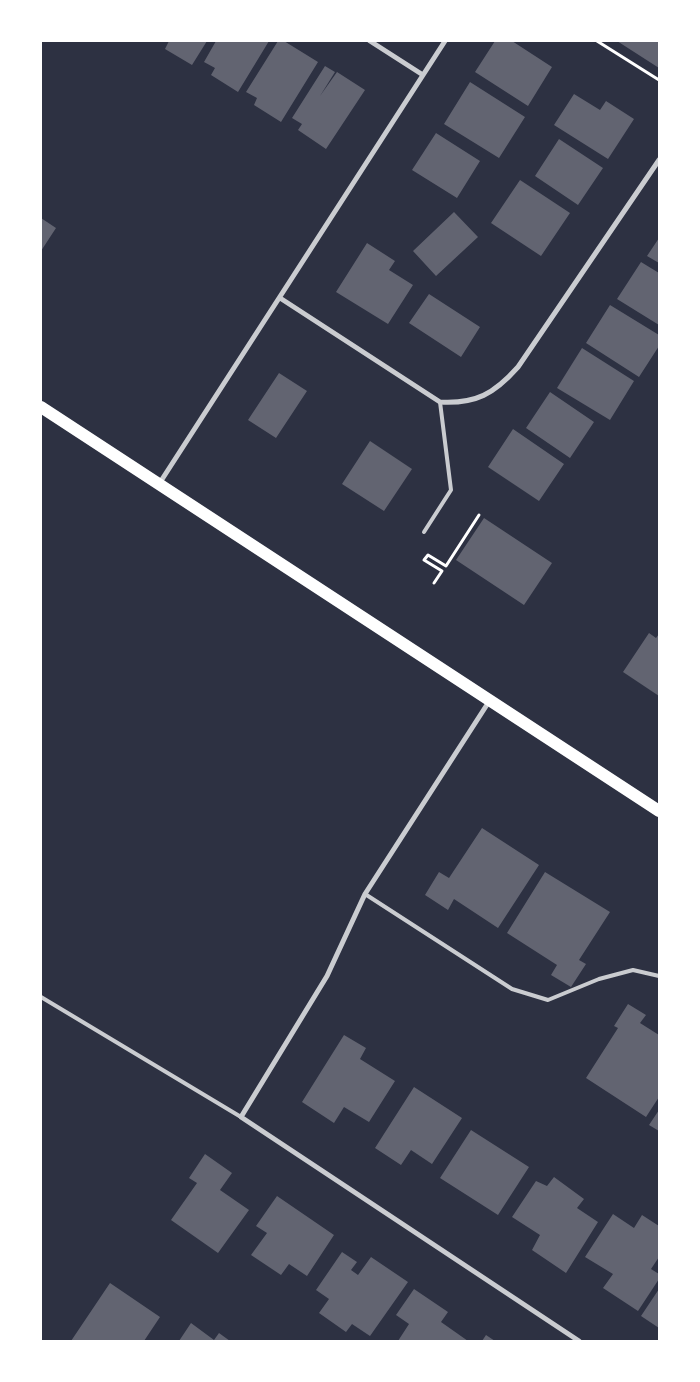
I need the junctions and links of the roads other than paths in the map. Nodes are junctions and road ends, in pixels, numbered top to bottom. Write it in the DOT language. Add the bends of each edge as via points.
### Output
graph roads {
  1 [pos="370,41"];
  2 [pos="445,41"];
  3 [pos="423,75"];
  4 [pos="659,160"];
  5 [pos="280,298"];
  6 [pos="440,402"];
  7 [pos="41,407"];
  8 [pos="159,485"];
  9 [pos="424,532"];
  10 [pos="490,700"];
  11 [pos="659,811"];
  12 [pos="365,894"];
  13 [pos="659,976"];
  14 [pos="41,997"];
  15 [pos="241,1116"];
  16 [pos="580,1341"];
  1 -- 3 [label="street"];
  2 -- 3 [label="street"];
  3 -- 5 [label="street"];
  4 -- 6 [label="street" via="518,367 503,384 488,394 457,402"];
  5 -- 6 [label="street"];
  5 -- 8 [label="street"];
  6 -- 9 [label="lane" via="452,490"];
  7 -- 8 [label="main road"];
  8 -- 10 [label="main road"];
  10 -- 11 [label="main road"];
  10 -- 12 [label="street"];
  12 -- 13 [label="lane" via="512,989 548,1000 599,979 633,970"];
  12 -- 15 [label="street" via="327,976"];
  14 -- 15 [label="lane"];
  15 -- 16 [label="street"];
}
